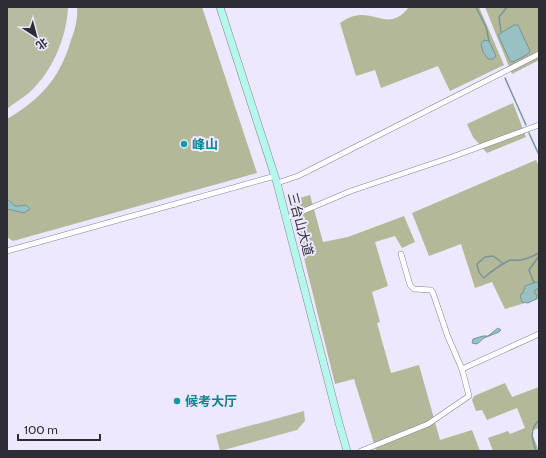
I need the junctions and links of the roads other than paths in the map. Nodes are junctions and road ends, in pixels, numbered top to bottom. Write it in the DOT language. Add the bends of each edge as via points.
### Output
graph roads {
  1 [pos="220,7"];
  2 [pos="539,54"];
  3 [pos="539,125"];
  4 [pos="275,176"];
  5 [pos="277,183"];
  6 [pos="287,218"];
  7 [pos="7,251"];
  8 [pos="401,254"];
  9 [pos="539,334"];
  10 [pos="462,369"];
  11 [pos="348,451"];
  12 [pos="361,451"];
  1 -- 4 [label="main road, 三台山大道"];
  2 -- 5 [label="street" via="298,176"];
  3 -- 6 [label="street" via="351,191"];
  4 -- 5 [label="main road, 三台山大道"];
  4 -- 7 [label="street"];
  5 -- 6 [label="main road, 三台山大道"];
  6 -- 11 [label="main road, 三台山大道"];
  8 -- 10 [label="street" via="410,285 414,289 431,290 433,293"];
  9 -- 10 [label="street"];
  10 -- 12 [label="street" via="469,396 428,424"];
}
